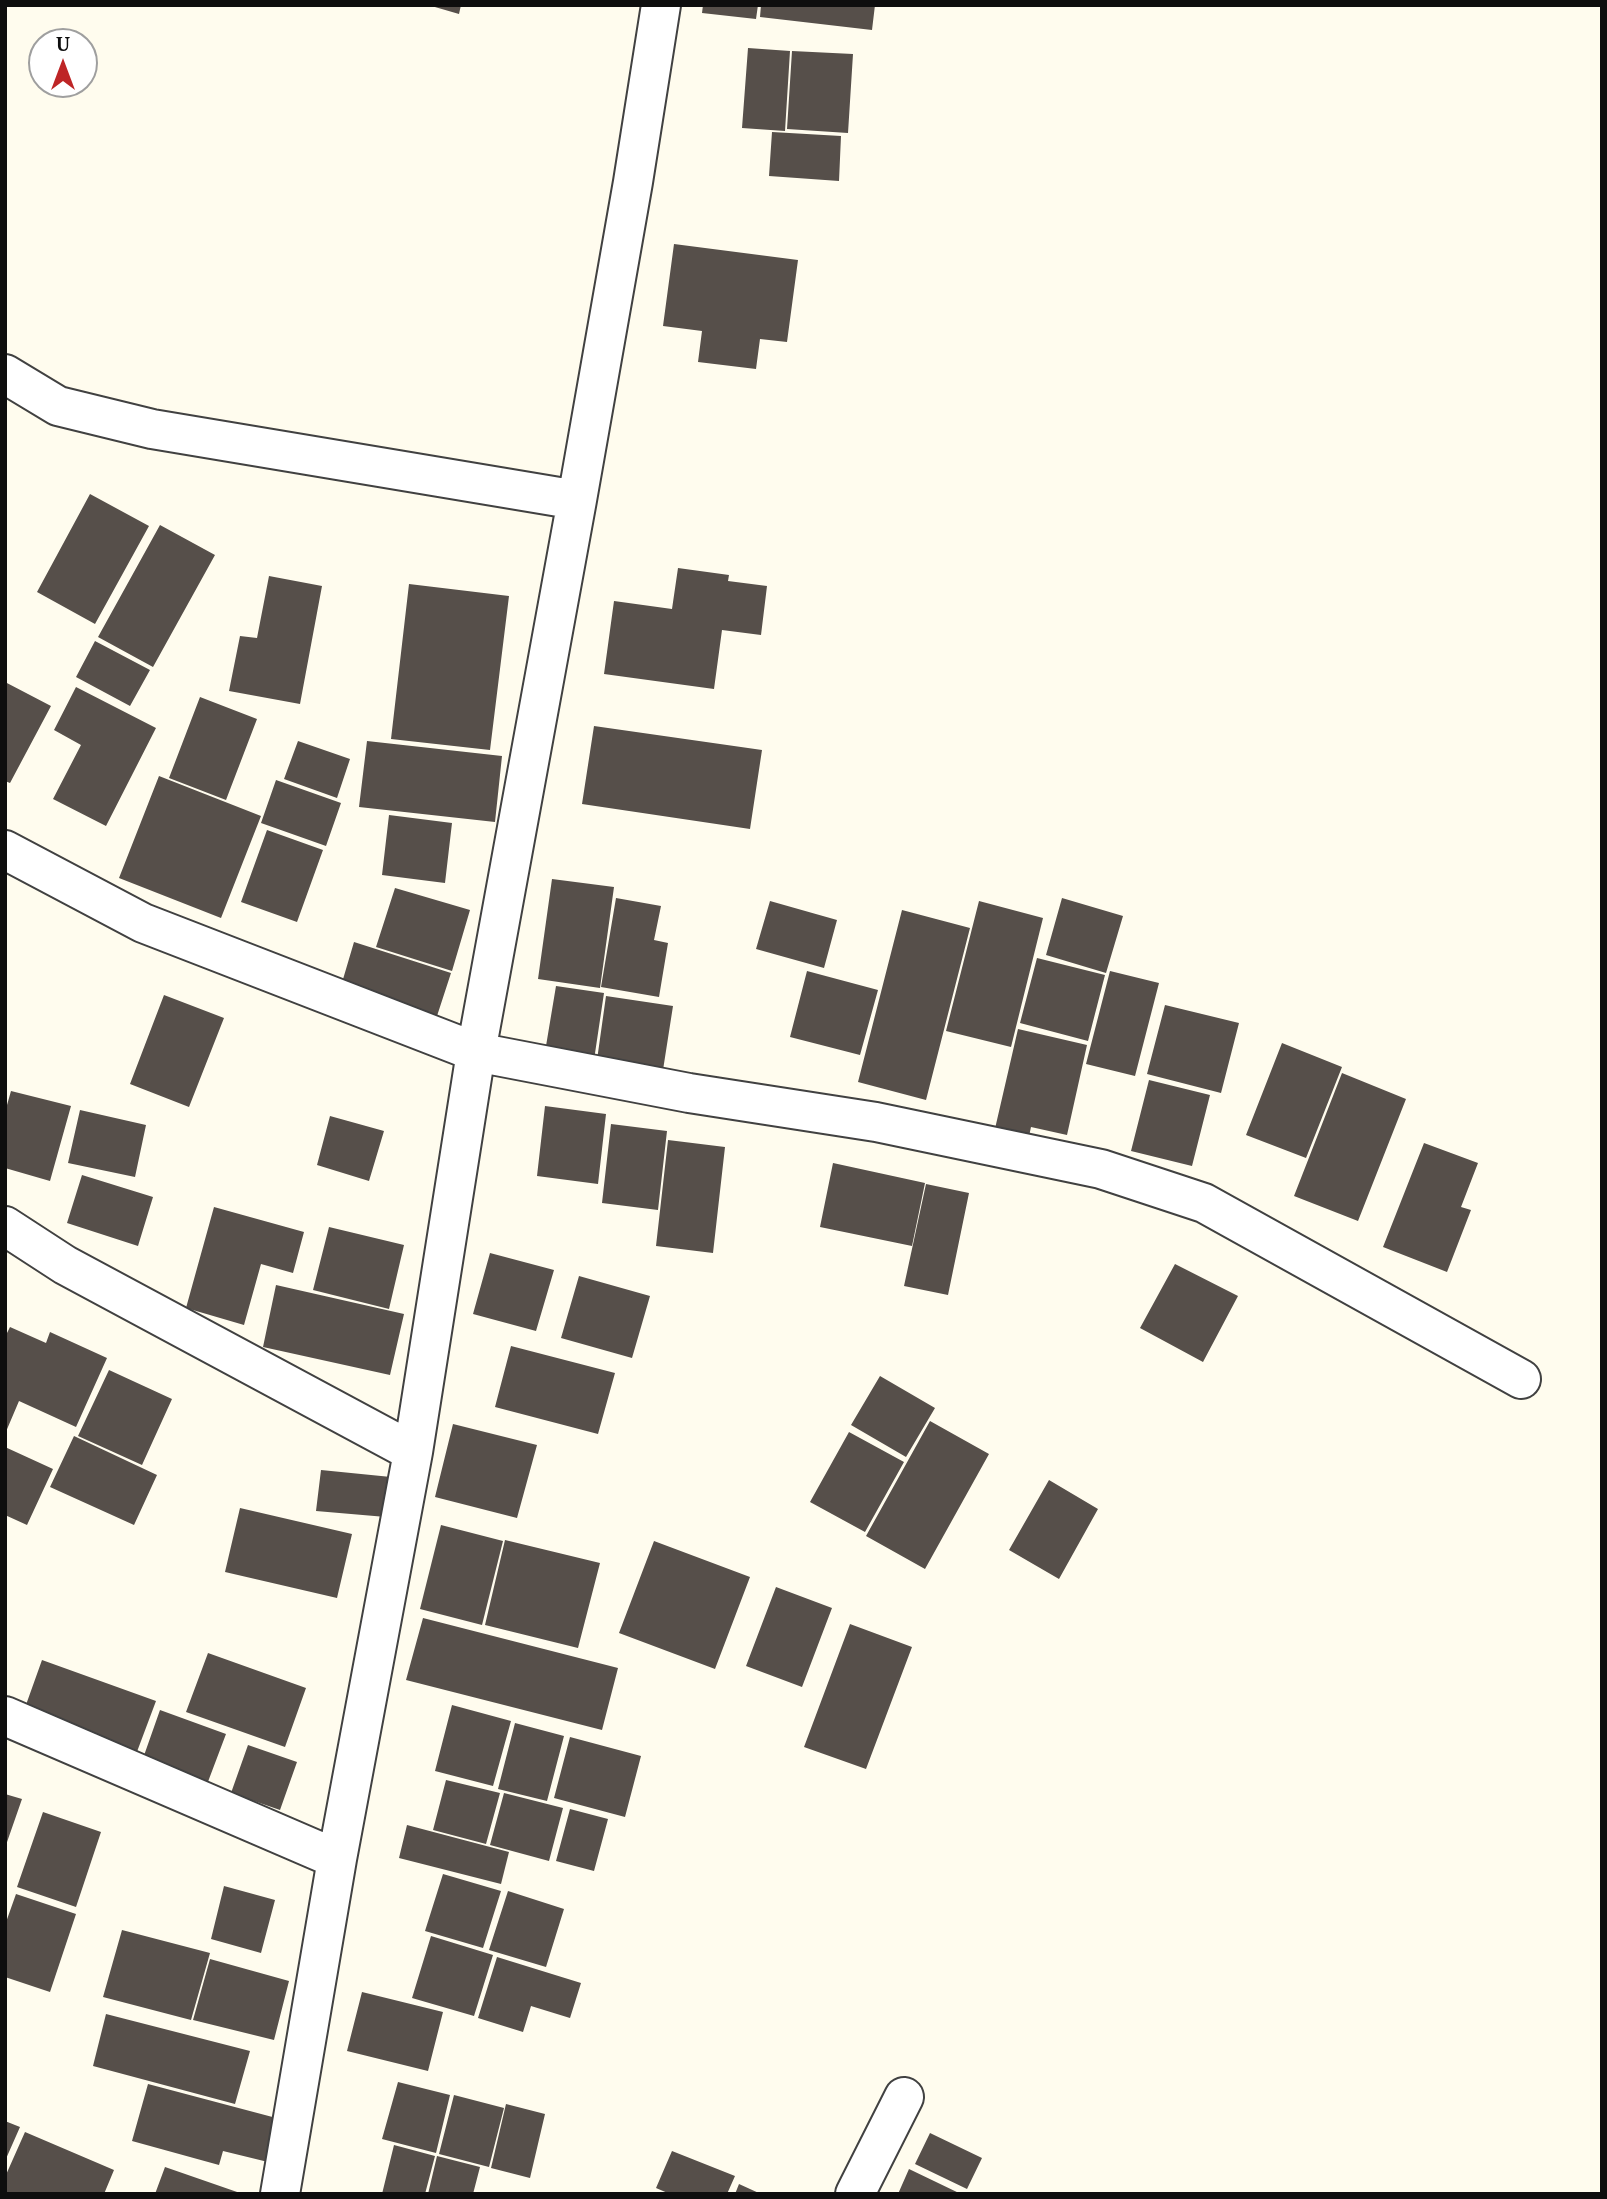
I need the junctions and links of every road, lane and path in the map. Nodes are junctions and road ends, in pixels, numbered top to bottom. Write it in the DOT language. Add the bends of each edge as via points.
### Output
graph roads {
  1 [pos="661,5"];
  2 [pos="5,374"];
  3 [pos="577,500"];
  4 [pos="5,850"];
  5 [pos="476,1052"];
  6 [pos="5,1226"];
  7 [pos="1521,1379"];
  8 [pos="413,1452"];
  9 [pos="5,1716"];
  10 [pos="337,1859"];
  11 [pos="904,2097"];
  12 [pos="280,2194"];
  13 [pos="855,2194"];
  1 -- 3 [label="street"];
  2 -- 3 [label="street" via="58,406 152,429"];
  3 -- 5 [label="street"];
  4 -- 5 [label="street" via="144,922"];
  5 -- 7 [label="street" via="689,1093 876,1122 1101,1169 1204,1203"];
  5 -- 8 [label="street"];
  6 -- 8 [label="street" via="65,1265"];
  8 -- 10 [label="street"];
  9 -- 10 [label="street"];
  10 -- 12 [label="street"];
  11 -- 13 [label="street"];
}
